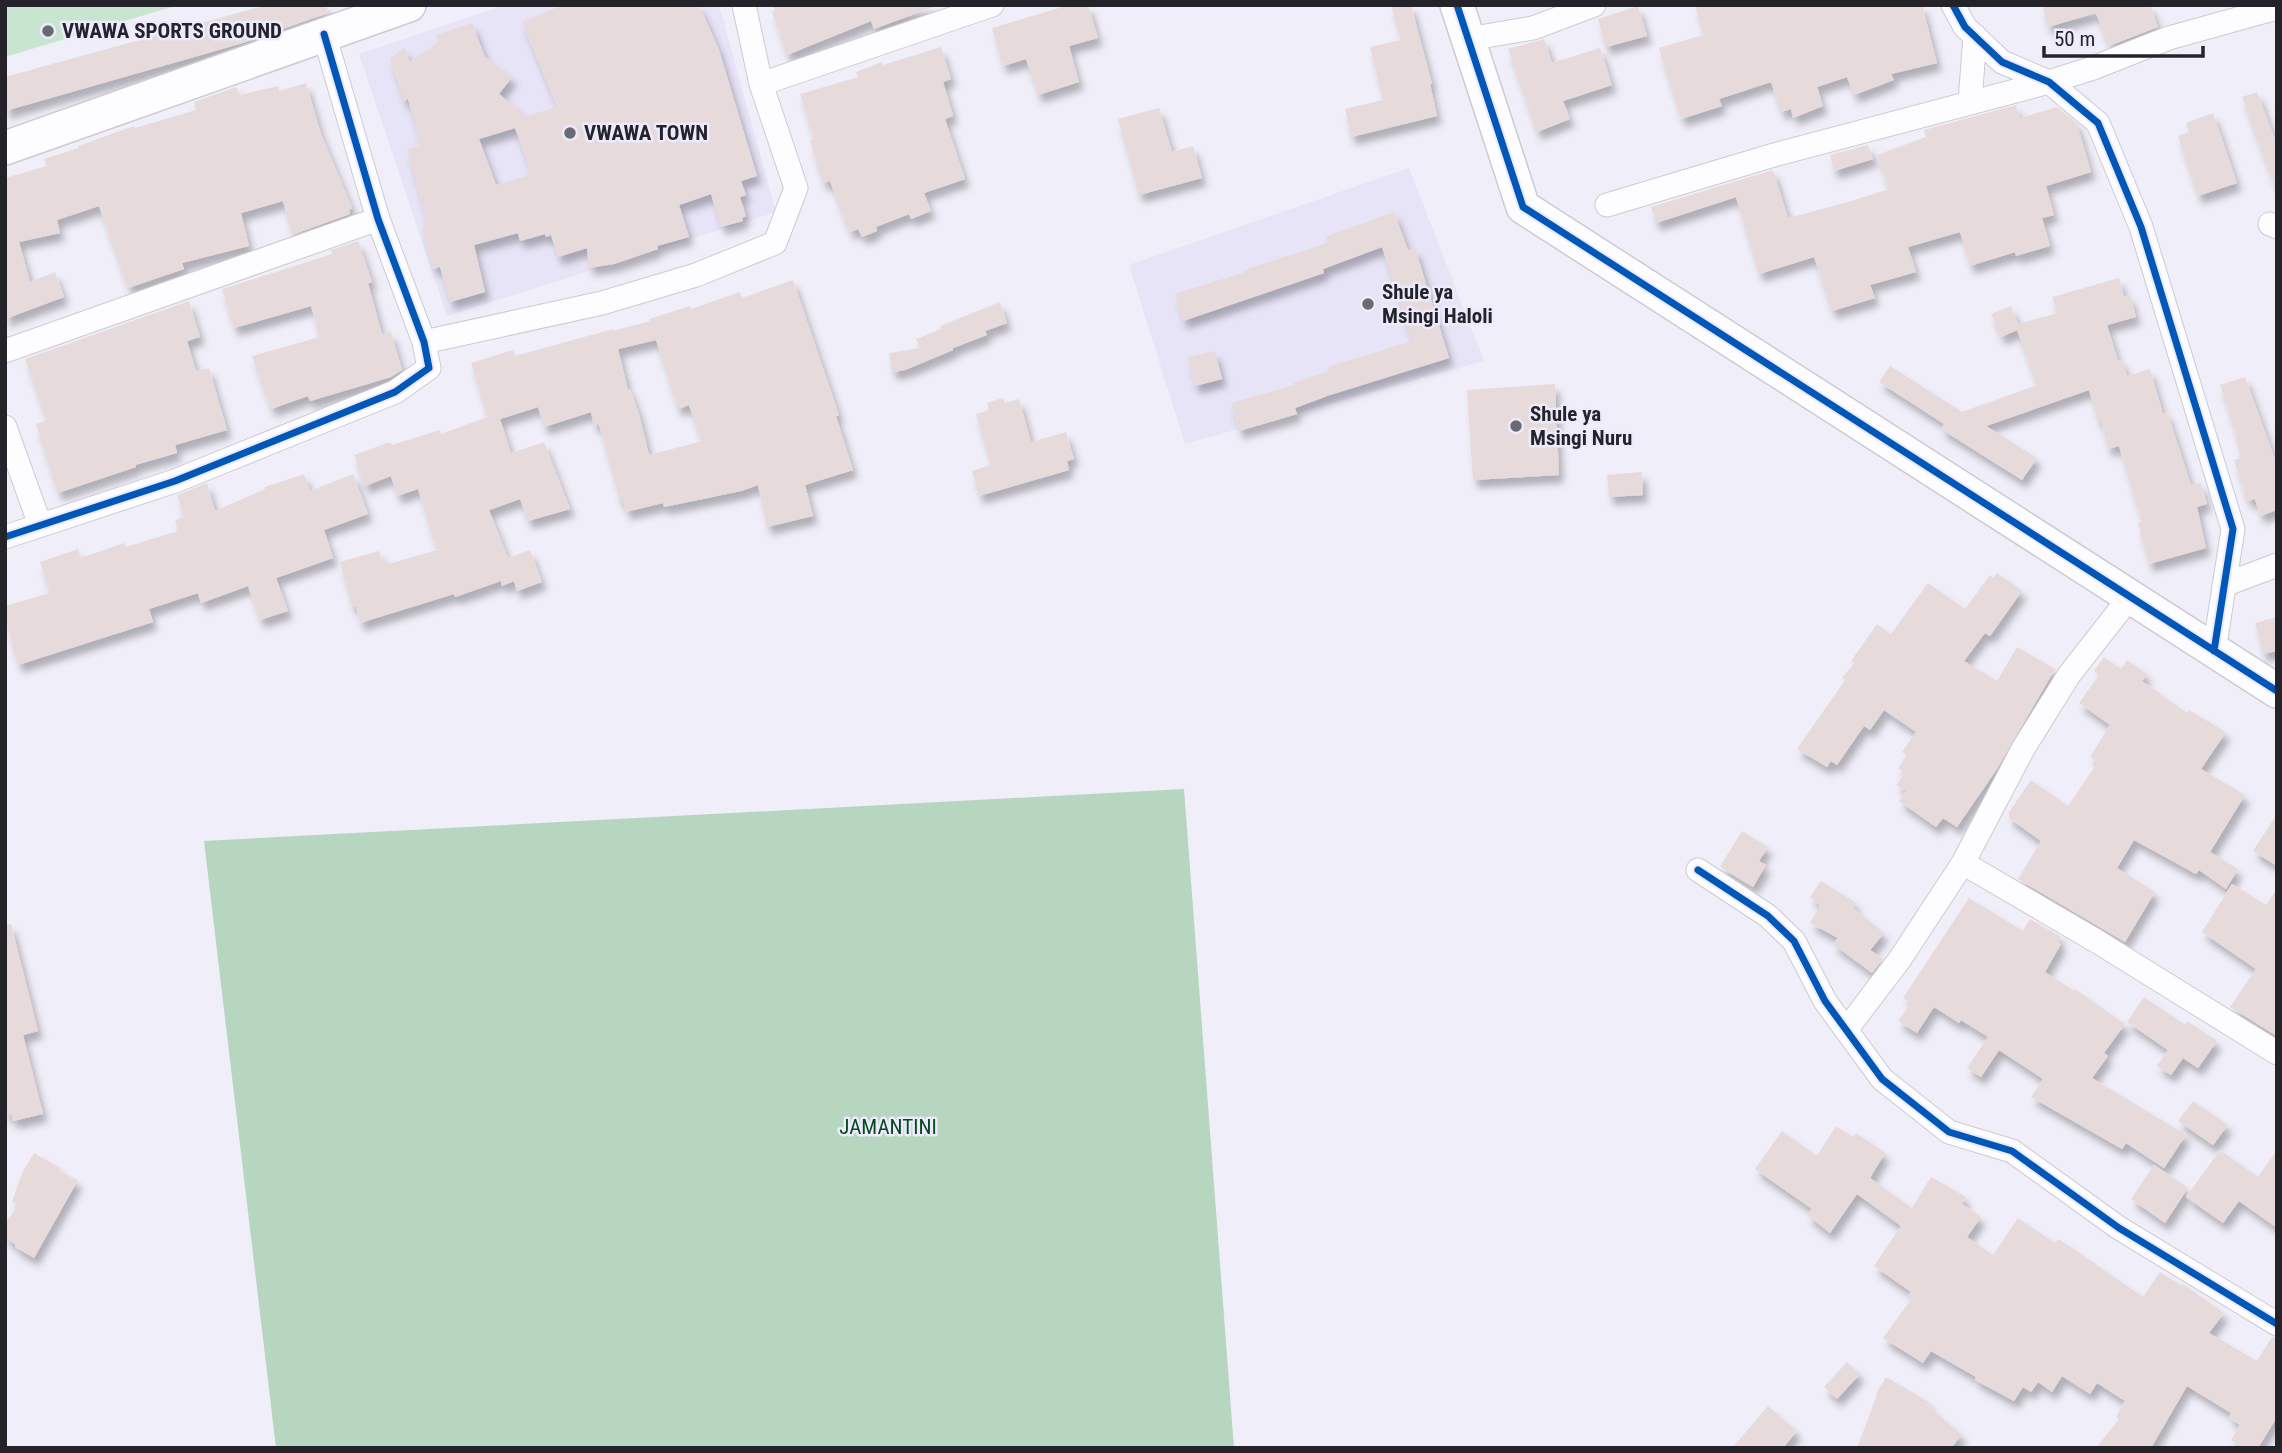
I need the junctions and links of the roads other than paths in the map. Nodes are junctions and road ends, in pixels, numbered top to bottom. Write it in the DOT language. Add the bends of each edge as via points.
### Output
graph roads {
  1 [pos="409,5"];
  2 [pos="744,5"];
  3 [pos="992,5"];
  4 [pos="1457,5"];
  5 [pos="1594,5"];
  6 [pos="1954,5"];
  7 [pos="2277,8"];
  8 [pos="324,33"];
  9 [pos="1975,36"];
  10 [pos="1468,39"];
  11 [pos="2049,82"];
  12 [pos="761,84"];
  13 [pos="1970,103"];
  14 [pos="5,148"];
  15 [pos="1608,205"];
  16 [pos="378,219"];
  17 [pos="424,342"];
  18 [pos="5,351"];
  19 [pos="5,427"];
  20 [pos="40,525"];
  21 [pos="5,537"];
  22 [pos="2277,565"];
  23 [pos="2224,585"];
  24 [pos="2130,597"];
  25 [pos="2214,651"];
  26 [pos="2277,691"];
  27 [pos="1963,863"];
  28 [pos="1698,870"];
  29 [pos="1846,1030"];
  30 [pos="2277,1053"];
  31 [pos="2277,1324"];
  1 -- 8 [label="street"];
  2 -- 12 [label="street"];
  3 -- 12 [label="street"];
  4 -- 10 [label="street"];
  5 -- 10 [label="street" via="1533,28"];
  6 -- 9 [label="street"];
  7 -- 11 [label="street" via="2169,38"];
  8 -- 14 [label="street"];
  8 -- 16 [label="street"];
  9 -- 11 [label="street" via="2002,62"];
  9 -- 13 [label="street"];
  10 -- 24 [label="street" via="1523,208"];
  11 -- 13 [label="street"];
  11 -- 23 [label="street" via="2098,123 2141,227 2233,529"];
  12 -- 17 [label="street" via="796,188 775,243 696,275 602,303"];
  13 -- 15 [label="street"];
  16 -- 17 [label="street"];
  16 -- 18 [label="street"];
  17 -- 20 [label="street" via="429,368 395,392 175,481"];
  19 -- 20 [label="street"];
  20 -- 21 [label="street"];
  22 -- 23 [label="street"];
  23 -- 25 [label="street"];
  24 -- 25 [label="street"];
  24 -- 27 [label="street" via="2069,675"];
  25 -- 26 [label="street"];
  27 -- 29 [label="street"];
  27 -- 30 [label="street"];
  28 -- 29 [label="street" via="1768,916 1794,941 1825,1001"];
  29 -- 31 [label="street" via="1882,1079 1949,1132 2012,1151 2119,1228"];
}
